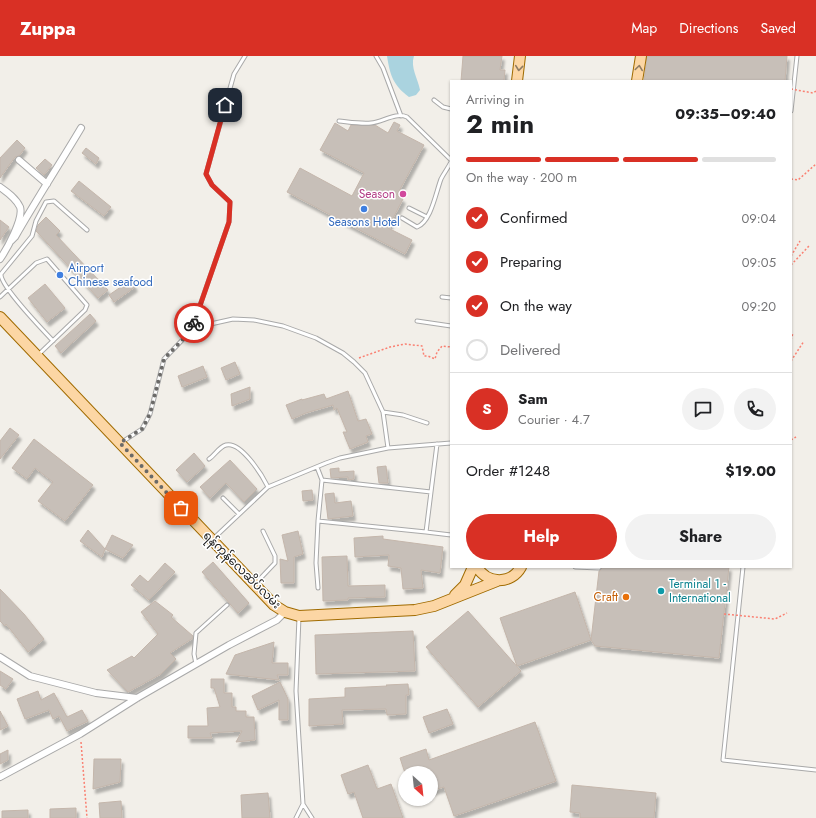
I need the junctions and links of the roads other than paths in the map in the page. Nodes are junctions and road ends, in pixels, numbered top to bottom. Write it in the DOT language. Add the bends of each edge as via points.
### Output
graph roads {
  1 [pos="245,56"];
  2 [pos="376,56"];
  3 [pos="520,56"];
  4 [pos="641,56"];
  5 [pos="797,56"];
  6 [pos="517,80"];
  7 [pos="637,80"];
  8 [pos="434,100"];
  9 [pos="792,102"];
  10 [pos="450,108"];
  11 [pos="401,116"];
  12 [pos="339,121"];
  13 [pos="81,128"];
  14 [pos="20,160"];
  15 [pos="450,160"];
  16 [pos="450,163"];
  17 [pos="47,184"];
  18 [pos="0,187"];
  19 [pos="409,208"];
  20 [pos="427,217"];
  21 [pos="402,218"];
  22 [pos="87,230"];
  23 [pos="11,241"];
  24 [pos="0,258"];
  25 [pos="7,290"];
  26 [pos="0,297"];
  27 [pos="442,297"];
  28 [pos="450,298"];
  29 [pos="0,317"];
  30 [pos="417,321"];
  31 [pos="450,326"];
  32 [pos="191,331"];
  33 [pos="53,341"];
  34 [pos="36,357"];
  35 [pos="383,412"];
  36 [pos="427,423"];
  37 [pos="120,443"];
  38 [pos="450,443"];
  39 [pos="437,444"];
  40 [pos="388,448"];
  41 [pos="209,459"];
  42 [pos="316,467"];
  43 [pos="322,480"];
  44 [pos="268,487"];
  45 [pos="431,492"];
  46 [pos="223,498"];
  47 [pos="239,514"];
  48 [pos="318,521"];
  49 [pos="263,531"];
  50 [pos="426,532"];
  51 [pos="450,535"];
  52 [pos="212,540"];
  53 [pos="473,568"];
  54 [pos="479,568"];
  55 [pos="520,568"];
  56 [pos="743,568"];
  57 [pos="497,581"];
  58 [pos="254,584"];
  59 [pos="318,588"];
  60 [pos="453,598"];
  61 [pos="227,605"];
  62 [pos="285,612"];
  63 [pos="299,616"];
  64 [pos="0,657"];
  65 [pos="196,664"];
  66 [pos="137,698"];
  67 [pos="816,770"];
  68 [pos="0,777"];
  69 [pos="304,804"];
  70 [pos="296,818"];
  71 [pos="312,818"];
  1 -- 32 [label="lane" via="234,74 206,174 212,185 230,202 229,222"];
  2 -- 11 [label="lane"];
  3 -- 6 [label="main road, one-way"];
  7 -- 4 [label="main road, one-way"];
  5 -- 9 [label="lane"];
  8 -- 10 [label="lane" via="443,107"];
  11 -- 12 [label="lane" via="369,124"];
  11 -- 15 [label="lane" via="410,118"];
  13 -- 17 [label="street"];
  14 -- 17 [label="street"];
  16 -- 20 [label="lane"];
  17 -- 23 [label="street"];
  18 -- 23 [label="street" via="20,208 19,220"];
  19 -- 20 [label="lane"];
  20 -- 21 [label="lane" via="417,227"];
  22 -- 25 [label="lane" via="54,201 46,202 36,221 32,236 1,274 0,279"];
  23 -- 24 [label="street"];
  25 -- 26 [label="lane"];
  25 -- 33 [label="lane"];
  25 -- 33 [label="lane" via="36,263 47,259 87,304 85,310"];
  27 -- 28 [label="lane"];
  29 -- 34 [label="main road, ရန်ကုန်လေဆိပ်လမ်း"];
  30 -- 31 [label="lane"];
  32 -- 35 [label="lane" via="232,319 254,320 282,326 316,338 343,353 365,373"];
  32 -- 37 [label="lane" via="164,359 150,414 142,429"];
  33 -- 34 [label="lane"];
  34 -- 37 [label="main road, ရန်ကုန်လေဆိပ်လမ်း"];
  35 -- 36 [label="lane"];
  35 -- 40 [label="lane"];
  37 -- 52 [label="main road, ရန်ကုန်လေဆိပ်လမ်း"];
  38 -- 39 [label="lane"];
  39 -- 40 [label="lane"];
  39 -- 45 [label="lane"];
  40 -- 42 [label="lane" via="340,458"];
  41 -- 44 [label="lane" via="222,447 234,445 257,469"];
  42 -- 43 [label="lane"];
  42 -- 44 [label="lane"];
  43 -- 45 [label="lane"];
  43 -- 48 [label="lane"];
  44 -- 47 [label="lane"];
  45 -- 50 [label="lane"];
  46 -- 47 [label="lane"];
  47 -- 52 [label="lane"];
  48 -- 50 [label="lane"];
  48 -- 59 [label="lane"];
  49 -- 58 [label="lane" via="276,560"];
  50 -- 51 [label="lane"];
  52 -- 58 [label="main road, ရန်ကုန်လေဆိပ်လမ်း"];
  53 -- 60 [label="main road, ရန်ကုန်လေဆိပ်လမ်း" via="465,585"];
  54 -- 57 [label="main road" via="489,579"];
  55 -- 57 [label="main road, ရန်ကုန်လေဆိပ်လမ်း" via="513,577"];
  56 -- 67 [label="lane" via="723,760"];
  57 -- 60 [label="main road, ရန်ကုန်လေဆိပ်လမ်း"];
  58 -- 62 [label="main road, ရန်ကုန်လေဆိပ်လမ်း" via="274,605"];
  60 -- 63 [label="main road, ရန်ကုန်လေဆိပ်လမ်း" via="434,606 414,610"];
  61 -- 65 [label="lane" via="196,633"];
  62 -- 63 [label="main road, ရန်ကုန်လေဆိပ်လမ်း"];
  62 -- 65 [label="street" via="273,622"];
  63 -- 69 [label="lane" via="296,691"];
  64 -- 66 [label="street" via="30,676 96,693"];
  65 -- 66 [label="street"];
  66 -- 68 [label="street" via="80,734"];
  69 -- 70 [label="lane"];
  69 -- 71 [label="lane"];
}
